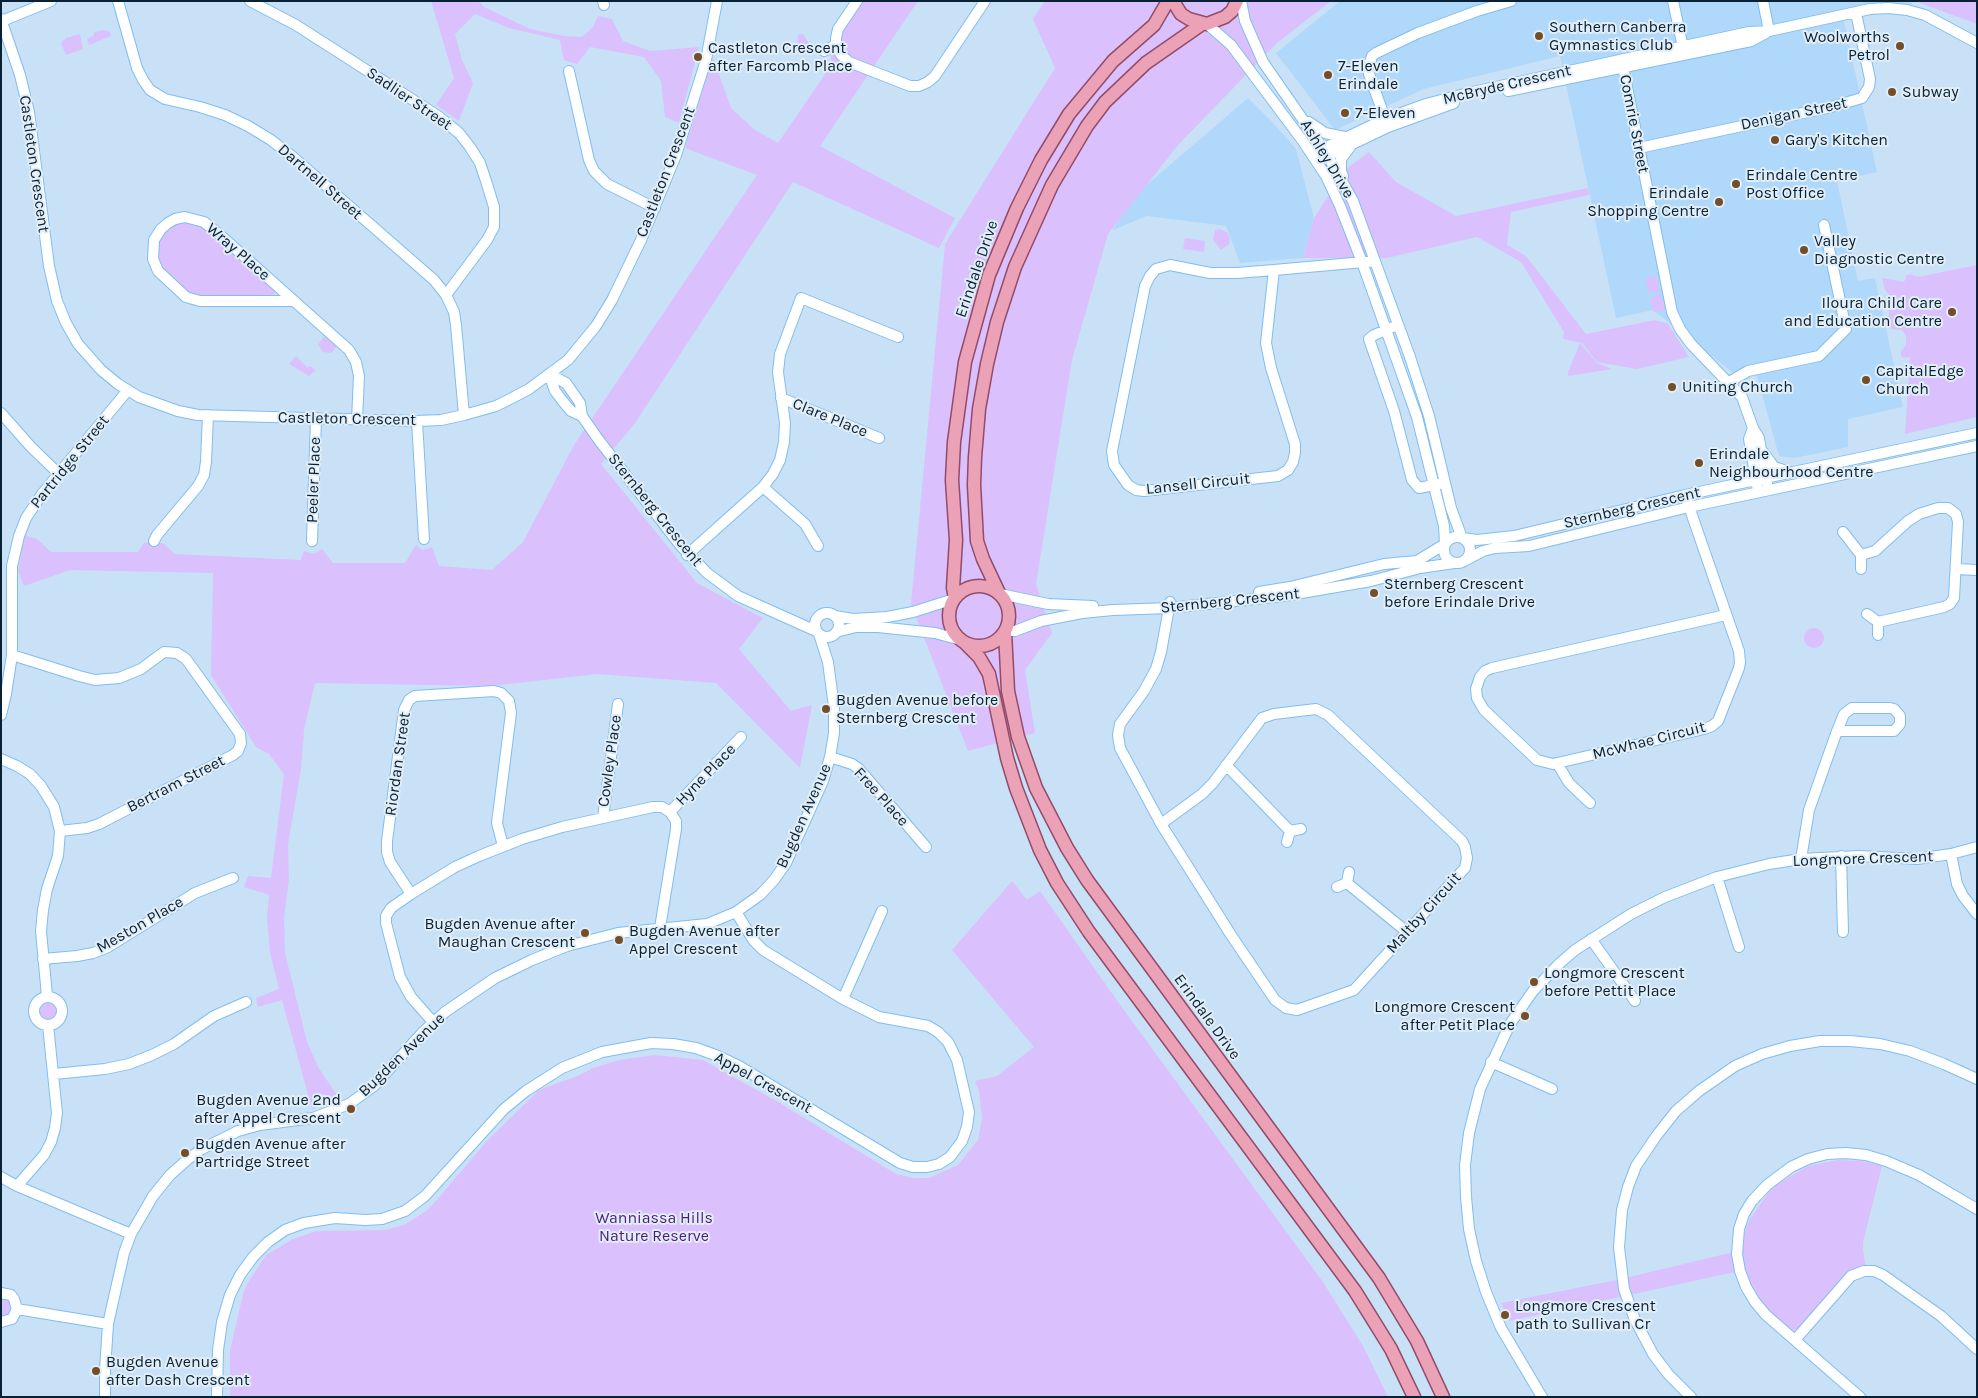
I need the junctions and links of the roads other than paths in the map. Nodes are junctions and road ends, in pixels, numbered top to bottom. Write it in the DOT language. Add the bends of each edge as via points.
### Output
graph roads {
  1 [pos="51,1"];
  2 [pos="118,1"];
  3 [pos="250,1"];
  4 [pos="717,1"];
  5 [pos="857,1"];
  6 [pos="985,1"];
  7 [pos="1168,1"];
  8 [pos="1173,1"];
  9 [pos="1237,1"];
  10 [pos="1241,1"];
  11 [pos="1511,1"];
  12 [pos="1673,1"];
  13 [pos="1763,1"];
  14 [pos="1856,13"];
  15 [pos="2,20"];
  16 [pos="1205,24"];
  17 [pos="1769,31"];
  18 [pos="1977,43"];
  19 [pos="836,45"];
  20 [pos="1684,50"];
  21 [pos="824,51"];
  22 [pos="1622,63"];
  23 [pos="569,71"];
  24 [pos="1278,82"];
  25 [pos="1269,97"];
  26 [pos="1302,117"];
  27 [pos="1387,123"];
  28 [pos="1352,139"];
  29 [pos="1639,148"];
  30 [pos="1325,152"];
  31 [pos="1314,158"];
  32 [pos="1347,191"];
  33 [pos="654,208"];
  34 [pos="1824,225"];
  35 [pos="1375,261"];
  36 [pos="1362,262"];
  37 [pos="1274,270"];
  38 [pos="446,295"];
  39 [pos="294,301"];
  40 [pos="1398,325"];
  41 [pos="1387,330"];
  42 [pos="898,337"];
  43 [pos="568,360"];
  44 [pos="549,374"];
  45 [pos="1729,382"];
  46 [pos="566,383"];
  47 [pos="529,389"];
  48 [pos="128,390"];
  49 [pos="555,391"];
  50 [pos="781,398"];
  51 [pos="1,413"];
  52 [pos="208,415"];
  53 [pos="464,416"];
  54 [pos="582,416"];
  55 [pos="316,418"];
  56 [pos="357,420"];
  57 [pos="417,421"];
  58 [pos="1753,428"];
  59 [pos="1977,433"];
  60 [pos="879,438"];
  61 [pos="1977,446"];
  62 [pos="1762,450"];
  63 [pos="1791,473"];
  64 [pos="59,474"];
  65 [pos="1761,479"];
  66 [pos="1439,484"];
  67 [pos="763,487"];
  68 [pos="1763,491"];
  69 [pos="1685,495"];
  70 [pos="1689,507"];
  71 [pos="1843,532"];
  72 [pos="1463,538"];
  73 [pos="424,539"];
  74 [pos="154,541"];
  75 [pos="312,542"];
  76 [pos="1445,544"];
  77 [pos="818,546"];
  78 [pos="687,554"];
  79 [pos="1861,555"];
  80 [pos="1466,560"];
  81 [pos="1454,564"];
  82 [pos="1861,569"];
  83 [pos="1956,569"];
  84 [pos="1977,570"];
  85 [pos="1000,593"];
  86 [pos="1246,597"];
  87 [pos="954,599"];
  88 [pos="1170,605"];
  89 [pos="1867,614"];
  90 [pos="1726,615"];
  91 [pos="835,616"];
  92 [pos="818,617"];
  93 [pos="790,620"];
  94 [pos="1878,622"];
  95 [pos="1005,632"];
  96 [pos="818,633"];
  97 [pos="836,633"];
  98 [pos="1878,635"];
  99 [pos="962,641"];
  100 [pos="12,655"];
  101 [pos="828,662"];
  102 [pos="618,704"];
  103 [pos="1,715"];
  104 [pos="1837,731"];
  105 [pos="741,737"];
  106 [pos="830,757"];
  107 [pos="1,759"];
  108 [pos="1557,763"];
  109 [pos="1226,766"];
  110 [pos="1590,803"];
  111 [pos="670,812"];
  112 [pos="603,818"];
  113 [pos="1161,824"];
  114 [pos="1301,829"];
  115 [pos="60,831"];
  116 [pos="1290,831"];
  117 [pos="1287,842"];
  118 [pos="503,846"];
  119 [pos="926,847"];
  120 [pos="1977,847"];
  121 [pos="1951,854"];
  122 [pos="1841,856"];
  123 [pos="1801,859"];
  124 [pos="1349,872"];
  125 [pos="1717,877"];
  126 [pos="234,878"];
  127 [pos="1347,883"];
  128 [pos="1337,887"];
  129 [pos="411,894"];
  130 [pos="882,911"];
  131 [pos="736,912"];
  132 [pos="1977,914"];
  133 [pos="660,928"];
  134 [pos="1407,932"];
  135 [pos="1843,932"];
  136 [pos="1591,939"];
  137 [pos="1738,947"];
  138 [pos="44,959"];
  139 [pos="46,996"];
  140 [pos="843,999"];
  141 [pos="1635,1001"];
  142 [pos="246,1002"];
  143 [pos="433,1022"];
  144 [pos="48,1025"];
  145 [pos="1491,1062"];
  146 [pos="54,1074"];
  147 [pos="1977,1079"];
  148 [pos="1552,1089"];
  149 [pos="1,1177"];
  150 [pos="17,1186"];
  151 [pos="1977,1209"];
  152 [pos="131,1234"];
  153 [pos="1355,1291"];
  154 [pos="1,1293"];
  155 [pos="17,1309"];
  156 [pos="1,1322"];
  157 [pos="108,1324"];
  158 [pos="1795,1340"];
  159 [pos="1977,1349"];
  160 [pos="105,1397"];
  161 [pos="217,1397"];
  162 [pos="1414,1397"];
  163 [pos="1420,1397"];
  164 [pos="1443,1397"];
  165 [pos="1542,1397"];
  166 [pos="1691,1397"];
  167 [pos="1860,1397"];
  1 -- 15 [label="street"];
  2 -- 38 [label="street, Dartnell Street" via="137,68 142,80 155,94 225,115 271,140 434,280"];
  3 -- 38 [label="street, Sadlier Street" via="296,25 438,116 470,147 480,163 494,207 494,227"];
  4 -- 33 [label="street, Castleton Crescent" via="706,60 694,101"];
  5 -- 19 [label="street" via="838,29"];
  6 -- 19 [label="street" via="935,76 920,86 905,85 849,62"];
  7 -- 87 [label="main road, Erindale Drive" via="1154,25 1113,61 1068,114 1041,160 996,256 966,362 954,442"];
  8 -- 16 [label="main road" via="1181,14"];
  9 -- 16 [label="main road" via="1225,17"];
  10 -- 24 [label="street, Ashley Drive" via="1245,21 1263,62"];
  11 -- 27 [label="street" via="1418,33 1376,53 1369,62 1369,74"];
  12 -- 20 [label="street"];
  13 -- 17 [label="street"];
  14 -- 17 [label="street, McBryde Crescent"];
  14 -- 18 [label="street, McBryde Crescent" via="1888,8 1906,10 1934,19"];
  14 -- 29 [label="street, Denigan Street" via="1870,79 1870,86 1862,98"];
  15 -- 48 [label="street, Castleton Crescent" via="29,112 50,272 57,301 66,323 85,353"];
  16 -- 25 [label="street, Ashley Drive" via="1231,45"];
  16 -- 85 [label="main road" via="1146,63 1105,102 1052,185 1010,280 987,364 977,425 975,466 978,542"];
  17 -- 20 [label="street, McBryde Crescent" via="1749,32"];
  19 -- 21 [label="street"];
  20 -- 22 [label="street, McBryde Crescent"];
  22 -- 27 [label="street, McBryde Crescent" via="1461,98"];
  22 -- 29 [label="street, Comrie Street"];
  23 -- 33 [label="street" via="594,172 607,184"];
  24 -- 25 [label="street"];
  24 -- 26 [label="street, Ashley Drive"];
  25 -- 31 [label="street, Ashley Drive"];
  26 -- 28 [label="street" via="1324,133"];
  26 -- 30 [label="street, Ashley Drive"];
  27 -- 28 [label="street, McBryde Crescent"];
  28 -- 30 [label="street, McBryde Crescent"];
  28 -- 32 [label="street" via="1341,159"];
  29 -- 45 [label="street, Comrie Street" via="1675,320 1691,344"];
  30 -- 31 [label="street, McBryde Crescent"];
  30 -- 32 [label="street, Ashley Drive"];
  31 -- 36 [label="street, Ashley Drive" via="1326,176"];
  32 -- 35 [label="street, Ashley Drive"];
  33 -- 43 [label="street, Castleton Crescent" via="612,300 592,332"];
  34 -- 45 [label="street" via="1846,329 1819,356 1748,371"];
  35 -- 36 [label="street, Lansell Circuit"];
  35 -- 40 [label="street, Ashley Drive"];
  36 -- 37 [label="street, Lansell Circuit"];
  36 -- 41 [label="street, Ashley Drive"];
  37 -- 37 [label="street, Lansell Circuit" via="1266,343 1295,444 1293,462 1288,470 1278,476 1144,491 1128,485 1114,465 1112,451 1145,286 1150,276 1156,269 1170,265 1210,272"];
  38 -- 53 [label="street, Dartnell Street" via="456,325"];
  39 -- 39 [label="street, Wray Place" via="204,222 185,217 174,219 161,229 154,240 152,253 155,265 186,297 200,301"];
  39 -- 56 [label="street, Wray Place" via="349,350 356,362 359,376"];
  40 -- 41 [label="street"];
  40 -- 66 [label="street, Ashley Drive" via="1430,416"];
  41 -- 66 [label="street, Ashley Drive"];
  41 -- 66 [label="street" via="1369,339 1394,412 1412,480 1420,488"];
  42 -- 50 [label="street" via="801,298 780,354"];
  43 -- 44 [label="street, Castleton Crescent"];
  43 -- 46 [label="street"];
  44 -- 46 [label="street, Sternberg Crescent"];
  44 -- 47 [label="street, Castleton Crescent"];
  44 -- 49 [label="street, Sternberg Crescent"];
  45 -- 58 [label="street, Comrie Street" via="1742,397"];
  46 -- 54 [label="street, Sternberg Crescent" via="580,403"];
  47 -- 49 [label="street"];
  47 -- 53 [label="street, Castleton Crescent" via="496,406"];
  48 -- 52 [label="street, Castleton Crescent" via="158,405"];
  48 -- 64 [label="street, Partridge Street"];
  49 -- 54 [label="street, Sternberg Crescent" via="571,411"];
  50 -- 60 [label="street, Clare Place"];
  50 -- 67 [label="street" via="784,442 776,467"];
  51 -- 64 [label="street" via="30,448"];
  52 -- 55 [label="street, Castleton Crescent"];
  52 -- 74 [label="street" via="204,475"];
  53 -- 57 [label="street, Castleton Crescent"];
  54 -- 78 [label="street, Sternberg Crescent"];
  55 -- 56 [label="street, Castleton Crescent"];
  55 -- 75 [label="street, Peeler Place"];
  56 -- 57 [label="street, Castleton Crescent"];
  57 -- 73 [label="street"];
  58 -- 62 [label="street, Comrie Street" via="1760,438"];
  58 -- 65 [label="street, Comrie Street" via="1749,439"];
  59 -- 63 [label="street, Sternberg Crescent"];
  61 -- 68 [label="street, Sternberg Crescent"];
  62 -- 63 [label="street" via="1774,467"];
  62 -- 65 [label="street, Comrie Street"];
  63 -- 65 [label="street, Sternberg Crescent"];
  64 -- 100 [label="street, Partridge Street" via="26,518 14,557"];
  65 -- 68 [label="street, Comrie Street"];
  65 -- 69 [label="street, Sternberg Crescent"];
  66 -- 72 [label="street, Ashley Drive"];
  66 -- 76 [label="street, Ashley Drive"];
  67 -- 77 [label="street" via="805,524"];
  67 -- 78 [label="street"];
  68 -- 70 [label="street, Sternberg Crescent"];
  69 -- 70 [label="street, McWhae Circuit"];
  69 -- 72 [label="street, Sternberg Crescent" via="1514,536 1477,540"];
  70 -- 80 [label="street, Sternberg Crescent" via="1528,546 1495,548"];
  70 -- 90 [label="street, McWhae Circuit"];
  71 -- 79 [label="street"];
  72 -- 76 [label="street" via="1451,538"];
  72 -- 80 [label="street" via="1470,549"];
  76 -- 81 [label="street" via="1445,556"];
  76 -- 86 [label="street, Sternberg Crescent" via="1418,561 1384,564"];
  78 -- 93 [label="street, Sternberg Crescent" via="706,573 738,596"];
  79 -- 82 [label="street"];
  79 -- 83 [label="street" via="1875,551 1919,514 1948,508 1956,514 1958,522"];
  80 -- 81 [label="street"];
  81 -- 86 [label="street, Sternberg Crescent" via="1420,568 1311,592"];
  83 -- 84 [label="street"];
  83 -- 94 [label="street" via="1954,598 1950,604"];
  85 -- 87 [label="main road" via="979,586 963,590"];
  85 -- 88 [label="street, Sternberg Crescent" via="1064,606"];
  85 -- 95 [label="main road" via="1009,608"];
  86 -- 88 [label="street, Sternberg Crescent"];
  87 -- 91 [label="street" via="887,617 853,619"];
  87 -- 99 [label="main road" via="949,618"];
  88 -- 95 [label="street, Sternberg Crescent" via="1082,613"];
  88 -- 113 [label="street, Maltby Circuit" via="1156,669 1120,724 1118,735 1120,748"];
  89 -- 94 [label="street"];
  90 -- 108 [label="street, McWhae Circuit" via="1740,662 1722,714 1712,726"];
  90 -- 108 [label="street, McWhae Circuit" via="1485,671 1473,684 1484,710 1537,760"];
  91 -- 92 [label="street" via="825,613"];
  91 -- 97 [label="street" via="839,626"];
  92 -- 93 [label="street, Sternberg Crescent"];
  92 -- 96 [label="street" via="814,624"];
  93 -- 96 [label="street, Sternberg Crescent"];
  94 -- 98 [label="street"];
  95 -- 99 [label="main road" via="986,645 975,646"];
  95 -- 164 [label="main road, Erindale Drive" via="1008,691 1018,738 1036,788 1067,848 1087,880 1379,1278 1417,1341"];
  96 -- 97 [label="street" via="828,637"];
  96 -- 101 [label="street, Bugden Avenue"];
  97 -- 99 [label="street" via="856,627 878,627 935,633"];
  97 -- 101 [label="street, Bugden Avenue" via="828,650"];
  99 -- 153 [label="main road" via="979,657 989,674 1016,788 1040,850 1068,900"];
  100 -- 103 [label="street, Partridge Street"];
  100 -- 115 [label="street, Bertram Street" via="95,680 119,678 141,669 164,652 177,653 186,659 240,734 241,743 234,755 99,824"];
  101 -- 106 [label="street, Bugden Avenue" via="835,712"];
  102 -- 112 [label="street, Cowley Place"];
  104 -- 104 [label="street" via="1844,714 1852,708 1890,708 1900,716 1900,724 1894,731"];
  104 -- 123 [label="street" via="1809,810"];
  105 -- 111 [label="street, Hyne Place"];
  106 -- 119 [label="street, Free Place" via="852,764 859,770"];
  106 -- 131 [label="street, Bugden Avenue" via="823,781 786,863 760,895"];
  107 -- 115 [label="street" via="30,774 41,786 54,807"];
  108 -- 110 [label="street" via="1569,783"];
  109 -- 113 [label="street, Maltby Circuit" via="1202,794"];
  109 -- 116 [label="street"];
  109 -- 134 [label="street, Maltby Circuit" via="1256,724 1266,716 1307,709 1320,710 1328,716 1466,847 1465,868"];
  111 -- 112 [label="street" via="654,807"];
  111 -- 133 [label="street" via="676,821 676,829"];
  112 -- 118 [label="street"];
  113 -- 134 [label="street, Maltby Circuit" via="1231,936 1275,1000 1286,1008 1304,1009 1354,990"];
  114 -- 116 [label="street"];
  115 -- 138 [label="street" via="58,856 42,910"];
  116 -- 117 [label="street"];
  118 -- 129 [label="street" via="455,867"];
  118 -- 129 [label="street, Riordan Street" via="497,823 511,713 509,702 501,693 494,691 415,696 404,710 387,841 390,862"];
  120 -- 121 [label="street, Longmore Crescent"];
  121 -- 122 [label="street, Longmore Crescent" via="1917,858"];
  121 -- 132 [label="street" via="1963,896"];
  122 -- 123 [label="street, Longmore Crescent"];
  122 -- 135 [label="street"];
  123 -- 125 [label="street, Longmore Crescent"];
  124 -- 127 [label="street"];
  125 -- 136 [label="street, Longmore Crescent" via="1664,897"];
  125 -- 137 [label="street"];
  126 -- 138 [label="street, Meston Place" via="195,893 108,947 77,956"];
  127 -- 128 [label="street"];
  127 -- 134 [label="street"];
  129 -- 143 [label="street" via="391,908 386,923 405,988"];
  130 -- 140 [label="street"];
  131 -- 133 [label="street, Bugden Avenue" via="696,926"];
  131 -- 140 [label="street, Appel Crescent" via="763,950"];
  133 -- 143 [label="street, Bugden Avenue" via="599,937 532,960 495,978"];
  136 -- 141 [label="street"];
  136 -- 145 [label="street, Longmore Crescent" via="1560,962 1533,991 1510,1024"];
  138 -- 139 [label="street"];
  139 -- 144 [label="street" via="36,1002 34,1015"];
  139 -- 144 [label="street" via="57,1000 62,1010 58,1020"];
  140 -- 161 [label="street, Appel Crescent" via="879,1017 928,1026 948,1042 957,1060 969,1112 962,1141 950,1157 926,1167 900,1163 739,1066 696,1048 651,1043 602,1052 562,1068 526,1091 504,1110 424,1196 405,1211 382,1219 335,1218 304,1223 285,1230 268,1242 252,1257 230,1295 218,1350"];
  142 -- 146 [label="street" via="214,1016 174,1044 145,1058 105,1069"];
  143 -- 152 [label="street, Bugden Avenue" via="374,1086 349,1104 313,1118 244,1129 202,1149 170,1175"];
  144 -- 146 [label="street"];
  145 -- 148 [label="street"];
  145 -- 165 [label="street, Longmore Crescent" via="1475,1104 1469,1134 1466,1197 1469,1229 1492,1308"];
  146 -- 150 [label="street" via="57,1113 51,1142"];
  147 -- 166 [label="street" via="1910,1051 1880,1044 1820,1041 1762,1054 1735,1066 1676,1111 1636,1166 1622,1210 1619,1247 1624,1289 1635,1320 1653,1354"];
  149 -- 150 [label="street"];
  150 -- 152 [label="street"];
  151 -- 158 [label="street" via="1920,1175 1866,1155 1827,1154 1799,1163 1775,1178 1744,1214 1737,1254 1743,1279 1755,1302"];
  152 -- 157 [label="street, Bugden Avenue"];
  153 -- 162 [label="main road" via="1390,1348"];
  153 -- 163 [label="main road" via="1394,1346"];
  154 -- 155 [label="street" via="11,1295"];
  155 -- 156 [label="street" via="12,1319"];
  155 -- 157 [label="street"];
  157 -- 160 [label="street, Bugden Avenue"];
  158 -- 159 [label="street" via="1851,1276 1874,1271 1941,1316"];
  158 -- 167 [label="street"];
}
